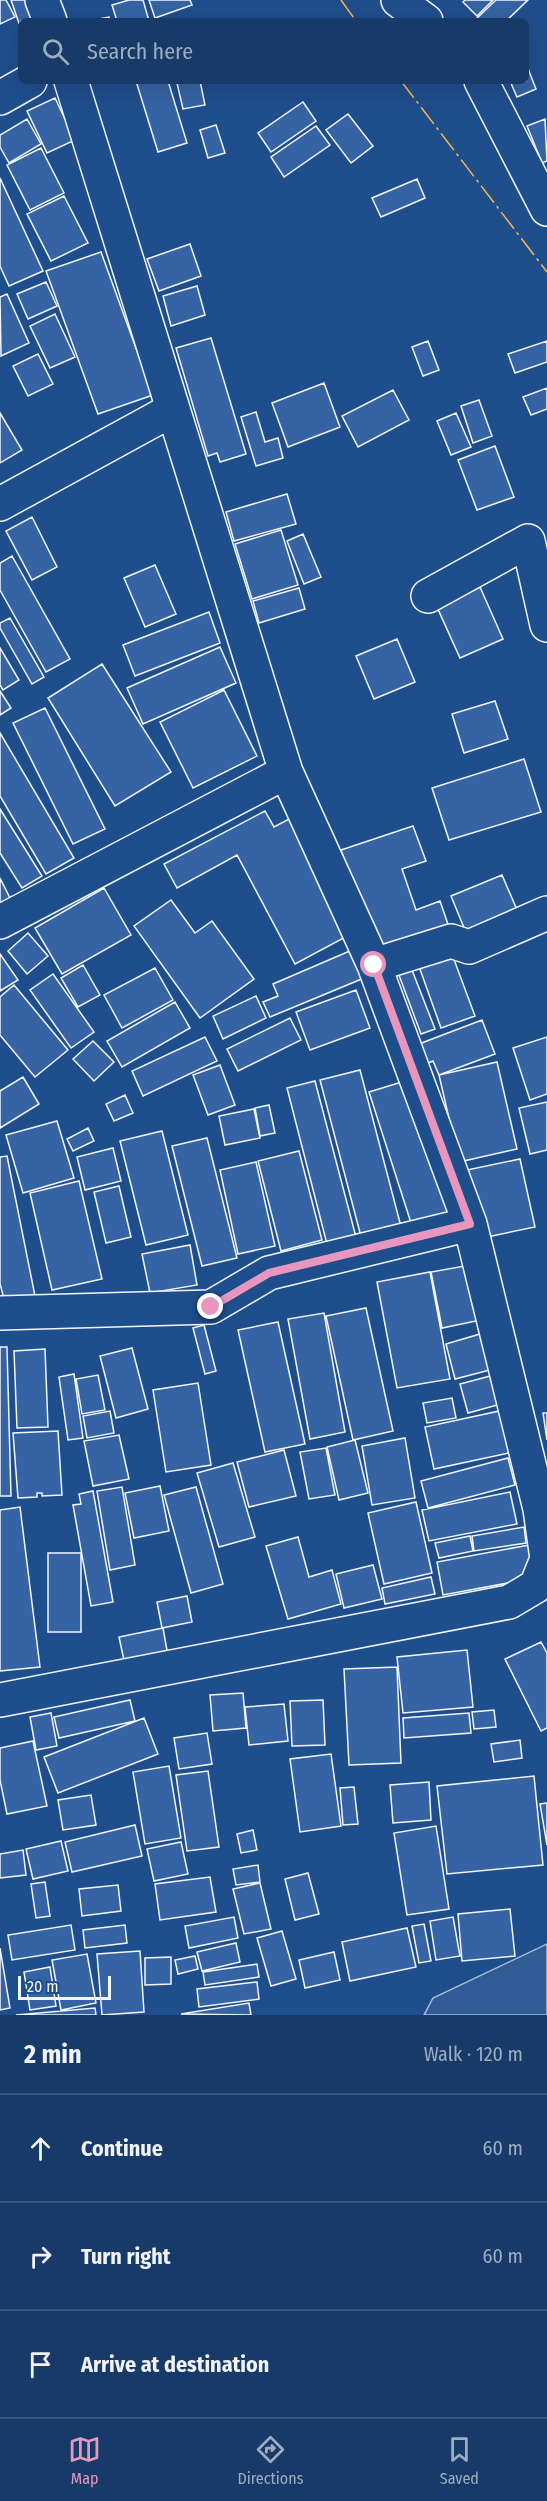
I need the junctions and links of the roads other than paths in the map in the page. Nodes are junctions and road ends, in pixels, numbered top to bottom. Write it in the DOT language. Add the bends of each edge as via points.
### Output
graph roads {
  1 [pos="42,0"];
  2 [pos="398,0"];
  3 [pos="49,18"];
  4 [pos="422,18"];
  5 [pos="25,84"];
  6 [pos="72,84"];
  7 [pos="483,84"];
  8 [pos="0,98"];
  9 [pos="547,210"];
  10 [pos="172,410"];
  11 [pos="0,504"];
  12 [pos="428,596"];
  13 [pos="547,624"];
  14 [pos="286,772"];
  15 [pos="547,913"];
  16 [pos="0,921"];
  17 [pos="374,965"];
  18 [pos="470,1224"];
  19 [pos="0,1313"];
  20 [pos="0,1700"];
  1 -- 3 [label="street"];
  2 -- 4 [label="street"];
  5 -- 8 [label="street"];
  6 -- 10 [label="street"];
  7 -- 9 [label="street"];
  10 -- 11 [label="street"];
  10 -- 14 [label="street"];
  12 -- 13 [label="street" via="528,541"];
  14 -- 16 [label="street"];
  14 -- 17 [label="street"];
  15 -- 17 [label="street" via="469,947 451,941"];
  17 -- 18 [label="street"];
  18 -- 19 [label="street" via="269,1273 211,1307"];
  18 -- 20 [label="street" via="540,1509 547,1559 536,1586 509,1602"];
}
